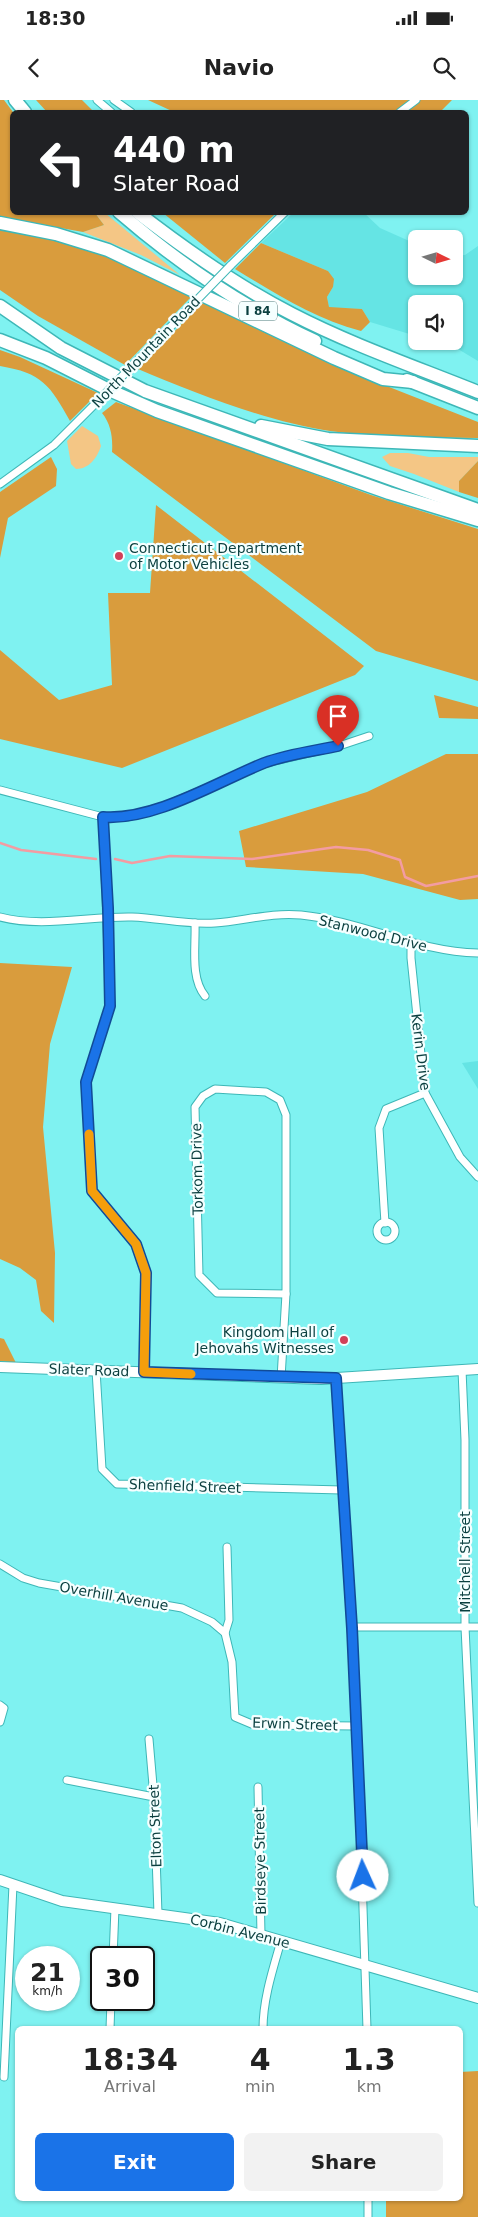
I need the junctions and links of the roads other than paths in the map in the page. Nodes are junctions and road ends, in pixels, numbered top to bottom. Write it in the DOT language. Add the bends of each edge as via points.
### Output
graph roads {
  1 [pos="15,100"];
  2 [pos="97,100"];
  3 [pos="114,100"];
  4 [pos="416,100"];
  5 [pos="23,110"];
  6 [pos="109,110"];
  7 [pos="128,110"];
  8 [pos="403,110"];
  9 [pos="123,215"];
  10 [pos="141,215"];
  11 [pos="282,215"];
  12 [pos="0,223"];
  13 [pos="0,306"];
  14 [pos="0,340"];
  15 [pos="413,382"];
  16 [pos="478,392"];
  17 [pos="478,408"];
  18 [pos="231,422"];
  19 [pos="478,446"];
  20 [pos="0,484"];
  21 [pos="478,510"];
  22 [pos="478,520"];
  23 [pos="369,736"];
  24 [pos="0,790"];
  25 [pos="103,817"];
  26 [pos="0,917"];
  27 [pos="108,917"];
  28 [pos="195,923"];
  29 [pos="411,942"];
  30 [pos="478,953"];
  31 [pos="205,996"];
  32 [pos="425,1093"];
  33 [pos="478,1177"];
  34 [pos="385,1222"];
  35 [pos="286,1294"];
  36 [pos="0,1366"];
  37 [pos="478,1369"];
  38 [pos="96,1370"];
  39 [pos="462,1370"];
  40 [pos="144,1372"];
  41 [pos="281,1378"];
  42 [pos="336,1378"];
  43 [pos="342,1490"];
  44 [pos="227,1547"];
  45 [pos="0,1564"];
  46 [pos="478,1626"];
  47 [pos="465,1627"];
  48 [pos="352,1628"];
  49 [pos="225,1632"];
  50 [pos="2,1706"];
  51 [pos="0,1722"];
  52 [pos="357,1726"];
  53 [pos="149,1739"];
  54 [pos="68,1780"];
  55 [pos="258,1787"];
  56 [pos="154,1797"];
  57 [pos="0,1880"];
  58 [pos="13,1885"];
  59 [pos="478,1903"];
  60 [pos="115,1908"];
  61 [pos="158,1914"];
  62 [pos="261,1935"];
  63 [pos="281,1941"];
  64 [pos="113,1946"];
  65 [pos="366,1966"];
  66 [pos="478,1998"];
  67 [pos="111,2011"];
  68 [pos="110,2026"];
  69 [pos="263,2026"];
  70 [pos="367,2026"];
  71 [pos="4,2076"];
  72 [pos="368,2201"];
  73 [pos="368,2217"];
  1 -- 5 [label="highway"];
  2 -- 6 [label="street"];
  3 -- 7 [label="street"];
  4 -- 8 [label="street"];
  9 -- 15 [label="highway, I 84" via="183,263 258,311 329,347"];
  10 -- 16 [label="highway" via="225,275 285,310 355,343"];
  11 -- 20 [label="street, North Mountain Road, bridge" via="54,445"];
  12 -- 15 [label="highway" via="61,235 108,250 334,358 383,379"];
  13 -- 18 [label="highway" via="44,337 106,373 157,396"];
  14 -- 22 [label="highway" via="157,411 389,493"];
  15 -- 17 [label="highway, I 84"];
  18 -- 19 [label="highway" via="328,439"];
  18 -- 21 [label="highway"];
  23 -- 25 [label="street" via="266,763 140,814"];
  24 -- 25 [label="street"];
  25 -- 27 [label="street"];
  26 -- 27 [label="street, Stanwood Drive" via="33,921"];
  27 -- 28 [label="street, Stanwood Drive"];
  27 -- 40 [label="street" via="110,1006 86,1082 92,1191 136,1244 146,1273"];
  28 -- 29 [label="street, Stanwood Drive" via="303,915 362,927"];
  28 -- 31 [label="street" via="196,978"];
  29 -- 30 [label="street, Stanwood Drive" via="440,950"];
  29 -- 32 [label="street, Kerin Drive"];
  32 -- 33 [label="street, Kerin Drive" via="460,1156"];
  32 -- 34 [label="street" via="386,1109 379,1128"];
  35 -- 35 [label="street, Torkom Drive" via="286,1114 280,1100 266,1092 214,1089 195,1107 199,1275 217,1293"];
  35 -- 41 [label="street, Torkom Drive"];
  36 -- 38 [label="main road, Slater Road"];
  37 -- 39 [label="main road, Slater Road"];
  38 -- 40 [label="main road, Slater Road"];
  38 -- 43 [label="street, Shenfield Street" via="102,1469 117,1484"];
  39 -- 42 [label="main road, Slater Road"];
  39 -- 47 [label="street, Mitchell Street"];
  40 -- 41 [label="main road, Slater Road"];
  41 -- 42 [label="main road, Slater Road"];
  42 -- 43 [label="street"];
  43 -- 48 [label="street"];
  44 -- 49 [label="street" via="229,1620"];
  45 -- 49 [label="street, Overhill Avenue" via="23,1578 39,1583 182,1608"];
  46 -- 47 [label="street"];
  47 -- 48 [label="street"];
  47 -- 59 [label="street, Mitchell Street"];
  48 -- 52 [label="street"];
  49 -- 52 [label="street, Erwin Street" via="232,1662 235,1717 254,1726"];
  50 -- 51 [label="street"];
  52 -- 65 [label="street"];
  53 -- 56 [label="street, Elton Street"];
  54 -- 56 [label="street"];
  55 -- 62 [label="street, Birdseye Street"];
  56 -- 61 [label="street, Elton Street"];
  57 -- 58 [label="main road, Corbin Avenue"];
  58 -- 60 [label="main road, Corbin Avenue" via="53,1899"];
  58 -- 71 [label="street"];
  60 -- 61 [label="main road, Corbin Avenue"];
  60 -- 64 [label="street"];
  61 -- 62 [label="main road, Corbin Avenue" via="214,1922"];
  62 -- 63 [label="main road, Corbin Avenue"];
  63 -- 65 [label="main road, Corbin Avenue"];
  63 -- 69 [label="street" via="271,1976"];
  65 -- 66 [label="main road, Corbin Avenue"];
  65 -- 70 [label="street"];
  67 -- 68 [label="street"];
  72 -- 73 [label="street"];
}
